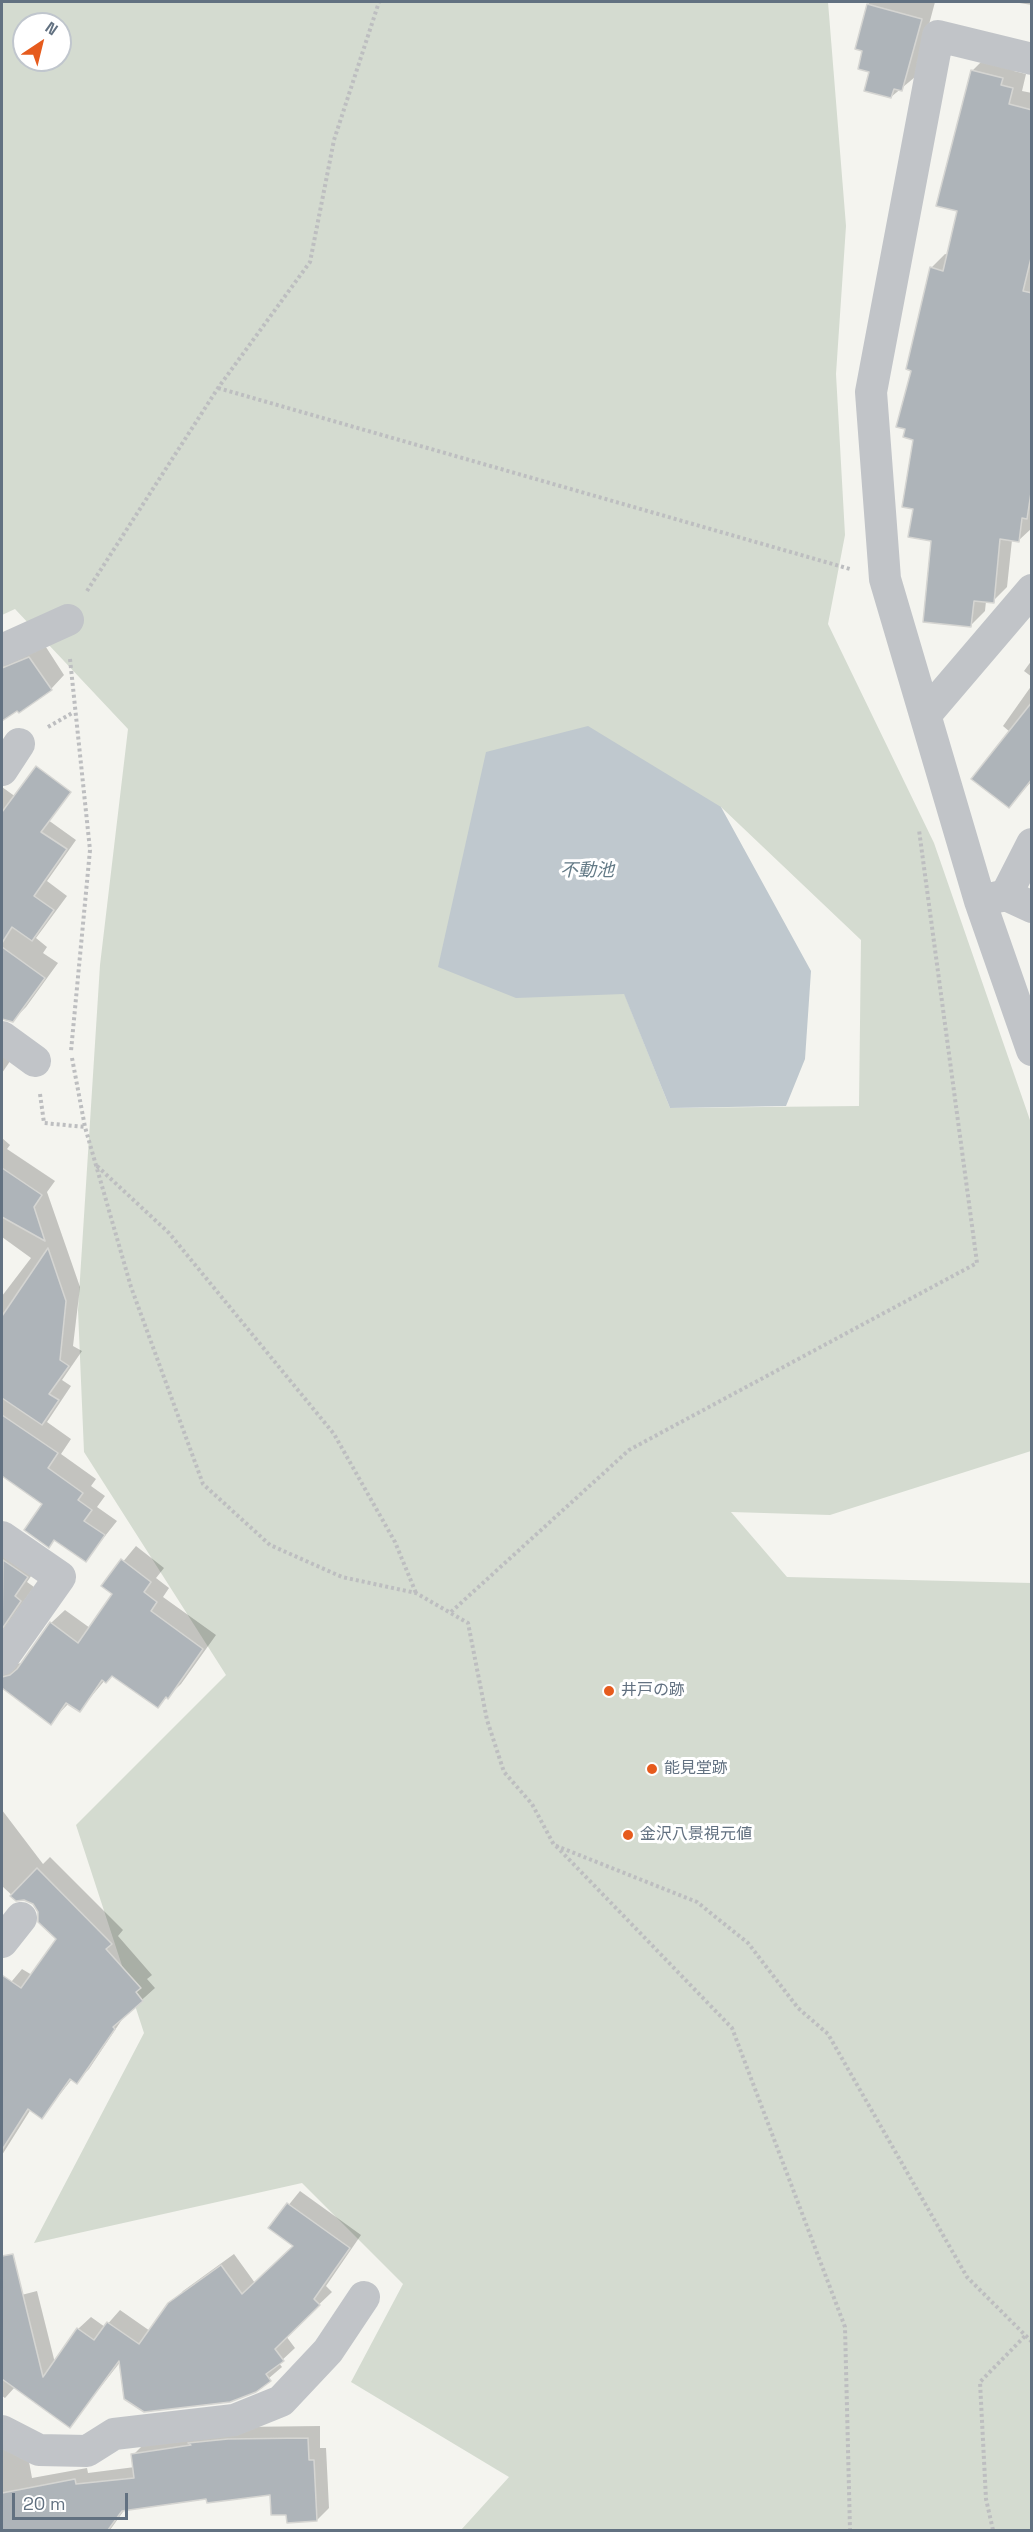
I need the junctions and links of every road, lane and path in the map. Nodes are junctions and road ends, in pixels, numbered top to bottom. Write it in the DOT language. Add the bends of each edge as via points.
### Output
graph roads {
  1 [pos="379,2"];
  2 [pos="1032,59"];
  3 [pos="218,388"];
  4 [pos="885,579"];
  5 [pos="1032,590"];
  6 [pos="68,620"];
  7 [pos="2,650"];
  8 [pos="927,713"];
  9 [pos="20,744"];
  10 [pos="2,770"];
  11 [pos="919,826"];
  12 [pos="1032,844"];
  13 [pos="1006,901"];
  14 [pos="2,1037"];
  15 [pos="1032,1050"];
  16 [pos="35,1060"];
  17 [pos="85,1127"];
  18 [pos="96,1165"];
  19 [pos="2,1537"];
  20 [pos="416,1593"];
  21 [pos="451,1612"];
  22 [pos="2,1659"];
  23 [pos="555,1845"];
  24 [pos="21,1918"];
  25 [pos="2,1942"];
  26 [pos="364,2297"];
  27 [pos="1025,2336"];
  28 [pos="1032,2342"];
  29 [pos="2,2431"];
  30 [pos="850,2530"];
  31 [pos="993,2530"];
  1 -- 3 [label="path" via="334,140 310,262"];
  2 -- 4 [label="street" via="938,36 871,392"];
  3 -- 4 [label="path"];
  3 -- 6 [label="path"];
  4 -- 8 [label="street"];
  5 -- 8 [label="street"];
  6 -- 7 [label="street"];
  6 -- 17 [label="path" via="90,850 70,1048"];
  8 -- 13 [label="street"];
  9 -- 10 [label="street"];
  11 -- 21 [label="path" via="977,1263 629,1450"];
  12 -- 13 [label="street"];
  13 -- 15 [label="street"];
  14 -- 16 [label="street"];
  16 -- 17 [label="path" via="44,1123"];
  17 -- 18 [label="path"];
  18 -- 20 [label="path" via="169,1233 334,1434 395,1542"];
  18 -- 20 [label="path" via="131,1287 203,1484 270,1545 342,1576"];
  19 -- 22 [label="street" via="60,1577"];
  20 -- 21 [label="path"];
  21 -- 23 [label="path" via="468,1623 487,1720 504,1772 532,1804"];
  23 -- 27 [label="path" via="697,1902 748,1943 798,2008 828,2034 967,2277"];
  23 -- 30 [label="path" via="732,2028 845,2327"];
  24 -- 25 [label="street"];
  26 -- 29 [label="street" via="328,2351 280,2401 234,2420 114,2434 87,2451 39,2450"];
  27 -- 28 [label="path"];
  27 -- 31 [label="path" via="980,2382 986,2499"];
}
